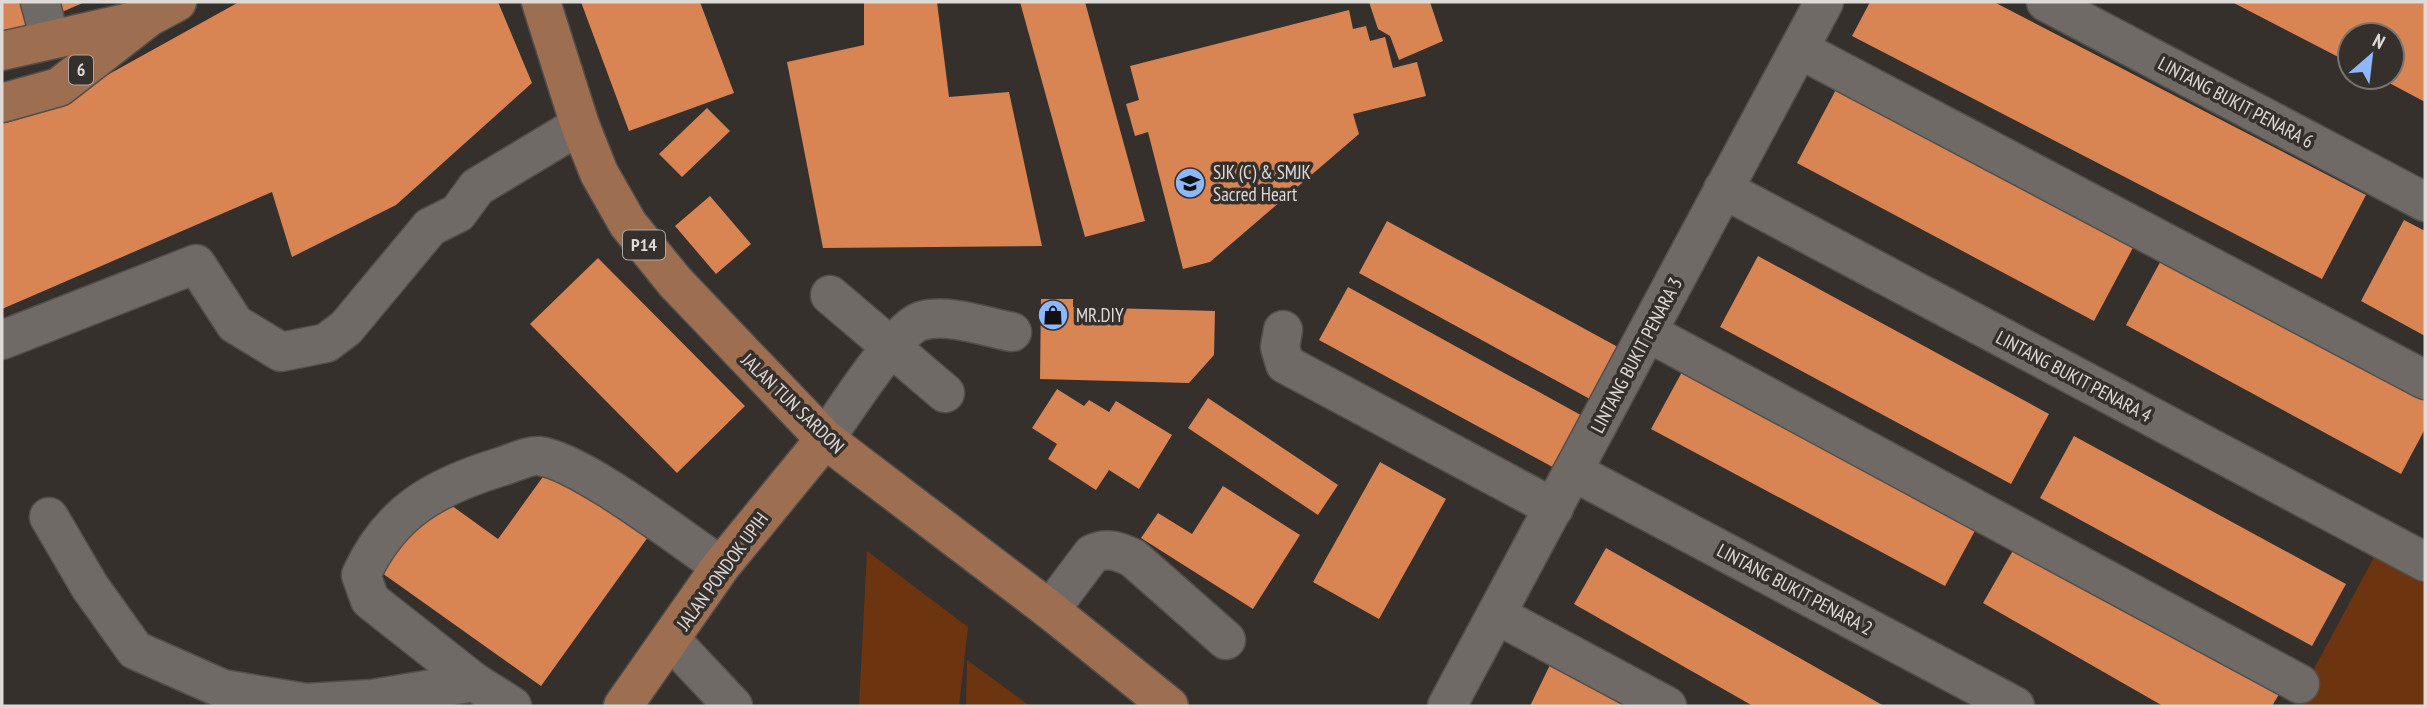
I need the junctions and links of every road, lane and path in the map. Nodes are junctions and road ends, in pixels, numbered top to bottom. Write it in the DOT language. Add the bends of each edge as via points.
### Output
graph roads {
  1 [pos="40,2"];
  2 [pos="541,2"];
  3 [pos="1824,2"];
  4 [pos="2046,2"];
  5 [pos="163,10"];
  6 [pos="50,39"];
  7 [pos="1799,49"];
  8 [pos="2,51"];
  9 [pos="2,103"];
  10 [pos="580,125"];
  11 [pos="1723,189"];
  12 [pos="2425,202"];
  13 [pos="830,295"];
  14 [pos="1283,330"];
  15 [pos="1012,332"];
  16 [pos="1648,333"];
  17 [pos="2,340"];
  18 [pos="891,348"];
  19 [pos="2425,380"];
  20 [pos="945,393"];
  21 [pos="825,439"];
  22 [pos="1574,472"];
  23 [pos="1554,508"];
  24 [pos="48,517"];
  25 [pos="2425,562"];
  26 [pos="721,566"];
  27 [pos="1050,610"];
  28 [pos="1497,614"];
  29 [pos="1226,640"];
  30 [pos="672,641"];
  31 [pos="474,682"];
  32 [pos="2300,684"];
  33 [pos="512,706"];
  34 [pos="623,706"];
  35 [pos="733,706"];
  36 [pos="1168,706"];
  37 [pos="1447,706"];
  38 [pos="1667,706"];
  39 [pos="2015,706"];
  1 -- 6 [label="street"];
  2 -- 10 [label="main road, JALAN TUN SARDON / P14"];
  3 -- 7 [label="street, LINTANG BUKIT PENARA 3"];
  4 -- 12 [label="street, LINTANG BUKIT PENARA 6"];
  5 -- 6 [label="main road, 6"];
  5 -- 9 [label="main road, 6" via="59,87"];
  6 -- 8 [label="main road, 6"];
  7 -- 11 [label="street, LINTANG BUKIT PENARA 3"];
  7 -- 19 [label="street"];
  10 -- 17 [label="street" via="477,187 458,213 430,227 346,328 326,343 281,352 235,324 196,264"];
  10 -- 21 [label="main road, JALAN TUN SARDON / P14" via="599,173 628,224 674,282"];
  11 -- 16 [label="street, LINTANG BUKIT PENARA 3"];
  11 -- 25 [label="street, LINTANG BUKIT PENARA 4"];
  13 -- 18 [label="street"];
  14 -- 23 [label="street" via="1280,347 1285,365"];
  15 -- 18 [label="street" via="939,319 919,321"];
  16 -- 22 [label="street, LINTANG BUKIT PENARA 3"];
  16 -- 32 [label="street"];
  18 -- 20 [label="street"];
  18 -- 21 [label="street"];
  21 -- 26 [label="main road, JALAN PONDOK UPIH"];
  21 -- 27 [label="main road, JALAN TUN SARDON / P14"];
  22 -- 23 [label="street, LINTANG BUKIT PENARA 3"];
  22 -- 39 [label="street, LINTANG BUKIT PENARA 2"];
  23 -- 28 [label="street, LINTANG BUKIT PENARA 3"];
  24 -- 31 [label="street" via="135,649 223,690 306,704 372,699"];
  26 -- 30 [label="main road, JALAN PONDOK UPIH"];
  26 -- 31 [label="street" via="575,468 537,455 426,495 374,545 361,575 370,600"];
  27 -- 29 [label="street" via="1092,554 1117,550 1133,558"];
  27 -- 36 [label="main road, JALAN TUN SARDON / P14"];
  28 -- 37 [label="street, LINTANG BUKIT PENARA 3"];
  28 -- 38 [label="street"];
  30 -- 34 [label="main road, JALAN PONDOK UPIH"];
  30 -- 35 [label="street"];
  31 -- 33 [label="street"];
}
